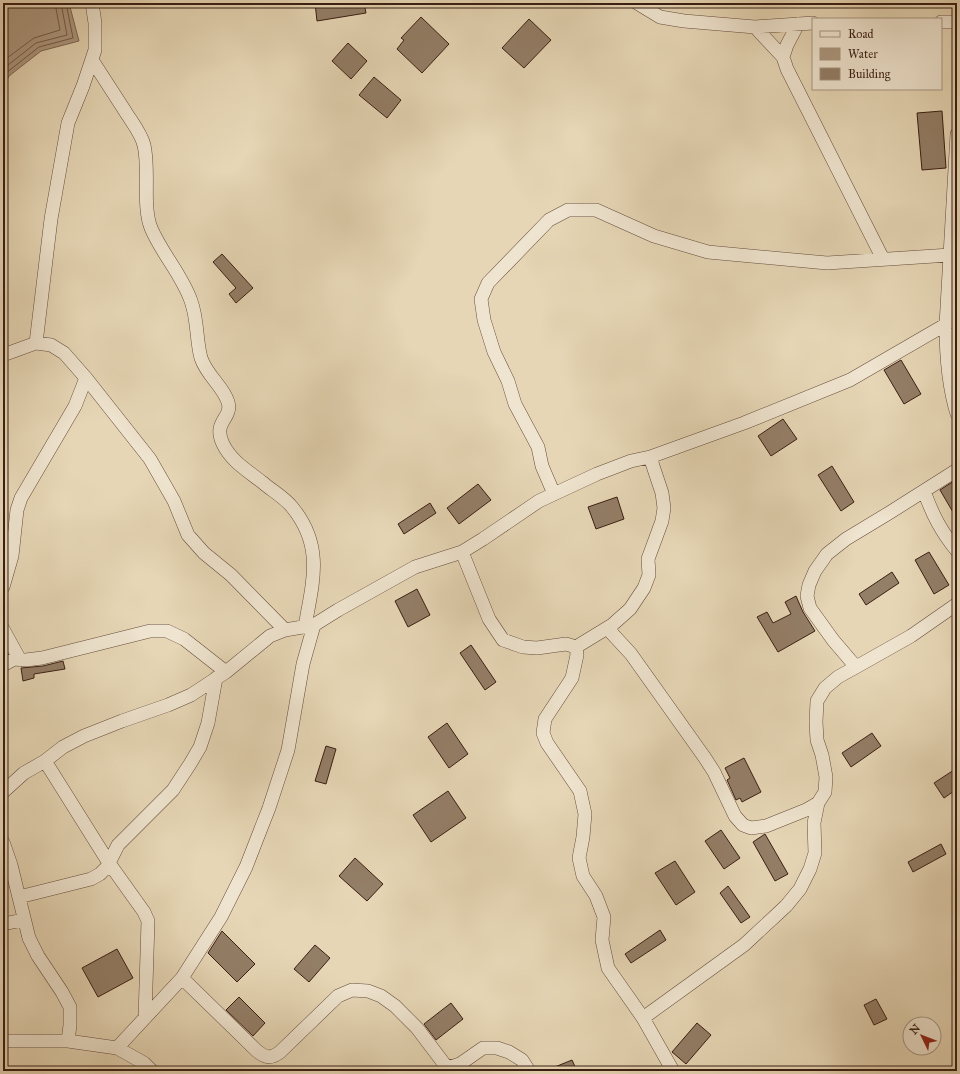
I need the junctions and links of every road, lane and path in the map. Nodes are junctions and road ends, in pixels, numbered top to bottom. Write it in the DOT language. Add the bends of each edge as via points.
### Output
graph roads {
  1 [pos="92,3"];
  2 [pos="637,3"];
  3 [pos="942,22"];
  4 [pos="957,22"];
  5 [pos="812,23"];
  6 [pos="798,24"];
  7 [pos="755,27"];
  8 [pos="783,57"];
  9 [pos="92,60"];
  10 [pos="957,134"];
  11 [pos="950,255"];
  12 [pos="883,259"];
  13 [pos="957,318"];
  14 [pos="946,325"];
  15 [pos="36,343"];
  16 [pos="3,355"];
  17 [pos="86,378"];
  18 [pos="957,414"];
  19 [pos="650,457"];
  20 [pos="957,470"];
  21 [pos="924,491"];
  22 [pos="554,494"];
  23 [pos="957,551"];
  24 [pos="462,552"];
  25 [pos="3,587"];
  26 [pos="957,604"];
  27 [pos="310,625"];
  28 [pos="607,628"];
  29 [pos="3,629"];
  30 [pos="285,630"];
  31 [pos="576,646"];
  32 [pos="20,660"];
  33 [pos="3,665"];
  34 [pos="856,667"];
  35 [pos="221,675"];
  36 [pos="45,761"];
  37 [pos="3,792"];
  38 [pos="818,803"];
  39 [pos="3,842"];
  40 [pos="109,863"];
  41 [pos="19,897"];
  42 [pos="24,920"];
  43 [pos="3,924"];
  44 [pos="182,978"];
  45 [pos="145,1018"];
  46 [pos="643,1018"];
  47 [pos="3,1041"];
  48 [pos="68,1041"];
  49 [pos="117,1048"];
  50 [pos="152,1071"];
  51 [pos="529,1071"];
  52 [pos="673,1071"];
  1 -- 9 [label="street" via="95,23 95,50"];
  2 -- 7 [label="street" via="660,17"];
  3 -- 4 [label="street"];
  5 -- 6 [label="street"];
  6 -- 7 [label="street"];
  6 -- 8 [label="street"];
  7 -- 8 [label="street"];
  8 -- 12 [label="street"];
  9 -- 15 [label="street" via="68,123 51,219"];
  9 -- 27 [label="street" via="143,143 150,226 188,295 195,315 202,359 228,403 229,410 219,430 222,443 236,462 291,506 308,533 314,558"];
  10 -- 11 [label="street"];
  11 -- 12 [label="street"];
  11 -- 14 [label="street"];
  12 -- 22 [label="street" via="827,263 708,252 654,236 596,210 568,210 549,220 488,283 481,299 484,320 494,352 508,381 515,404 538,447 542,466"];
  13 -- 14 [label="street"];
  14 -- 18 [label="street" via="950,386"];
  14 -- 19 [label="street" via="850,380 744,423"];
  15 -- 16 [label="street"];
  15 -- 17 [label="street" via="52,345 64,352"];
  17 -- 25 [label="street" via="75,406 21,498 17,510 12,556"];
  17 -- 30 [label="street" via="150,459 174,501 188,535"];
  19 -- 22 [label="street" via="597,474"];
  19 -- 28 [label="street" via="662,493 664,508 648,559 649,575 630,609"];
  20 -- 21 [label="street"];
  21 -- 23 [label="street" via="933,514"];
  21 -- 34 [label="street" via="846,539 827,554 809,585 807,596 810,608"];
  22 -- 24 [label="street" via="539,501"];
  24 -- 27 [label="street" via="415,568"];
  24 -- 31 [label="street" via="489,619 503,640 523,647 566,644"];
  26 -- 34 [label="street" via="911,636"];
  27 -- 30 [label="street"];
  27 -- 44 [label="street" via="288,750 269,808 246,867 220,917"];
  28 -- 31 [label="street"];
  28 -- 38 [label="street" via="631,654 705,758 735,816 743,825 751,828 766,826"];
  29 -- 32 [label="street"];
  30 -- 35 [label="street" via="270,636"];
  31 -- 46 [label="street" via="577,655 572,678 545,719 543,733 547,743 580,791 585,814 579,858 583,876 596,896 604,917 602,940 608,968"];
  32 -- 33 [label="street" via="14,659"];
  32 -- 35 [label="street" via="42,658 150,631 167,631 184,639"];
  34 -- 38 [label="street" via="825,688 817,701 817,740 826,777 825,792"];
  35 -- 36 [label="street" via="191,695 84,736"];
  35 -- 40 [label="street" via="200,747 173,790 118,845"];
  36 -- 37 [label="street" via="24,773"];
  36 -- 40 [label="street"];
  38 -- 46 [label="street" via="814,824 814,853 810,869 800,889 786,906 744,945"];
  39 -- 41 [label="street"];
  40 -- 41 [label="street" via="100,874 91,879"];
  40 -- 45 [label="street" via="148,921"];
  41 -- 42 [label="street"];
  42 -- 43 [label="street"];
  42 -- 48 [label="street" via="38,956 70,1007"];
  44 -- 45 [label="street"];
  44 -- 51 [label="street" via="257,1051 268,1058 280,1052 338,996 352,990 368,991 395,1006 417,1028 445,1065 451,1067 460,1064 484,1048 497,1048 522,1060"];
  45 -- 49 [label="street"];
  46 -- 52 [label="street"];
  47 -- 48 [label="street"];
  48 -- 49 [label="street"];
  49 -- 50 [label="street"];
}
